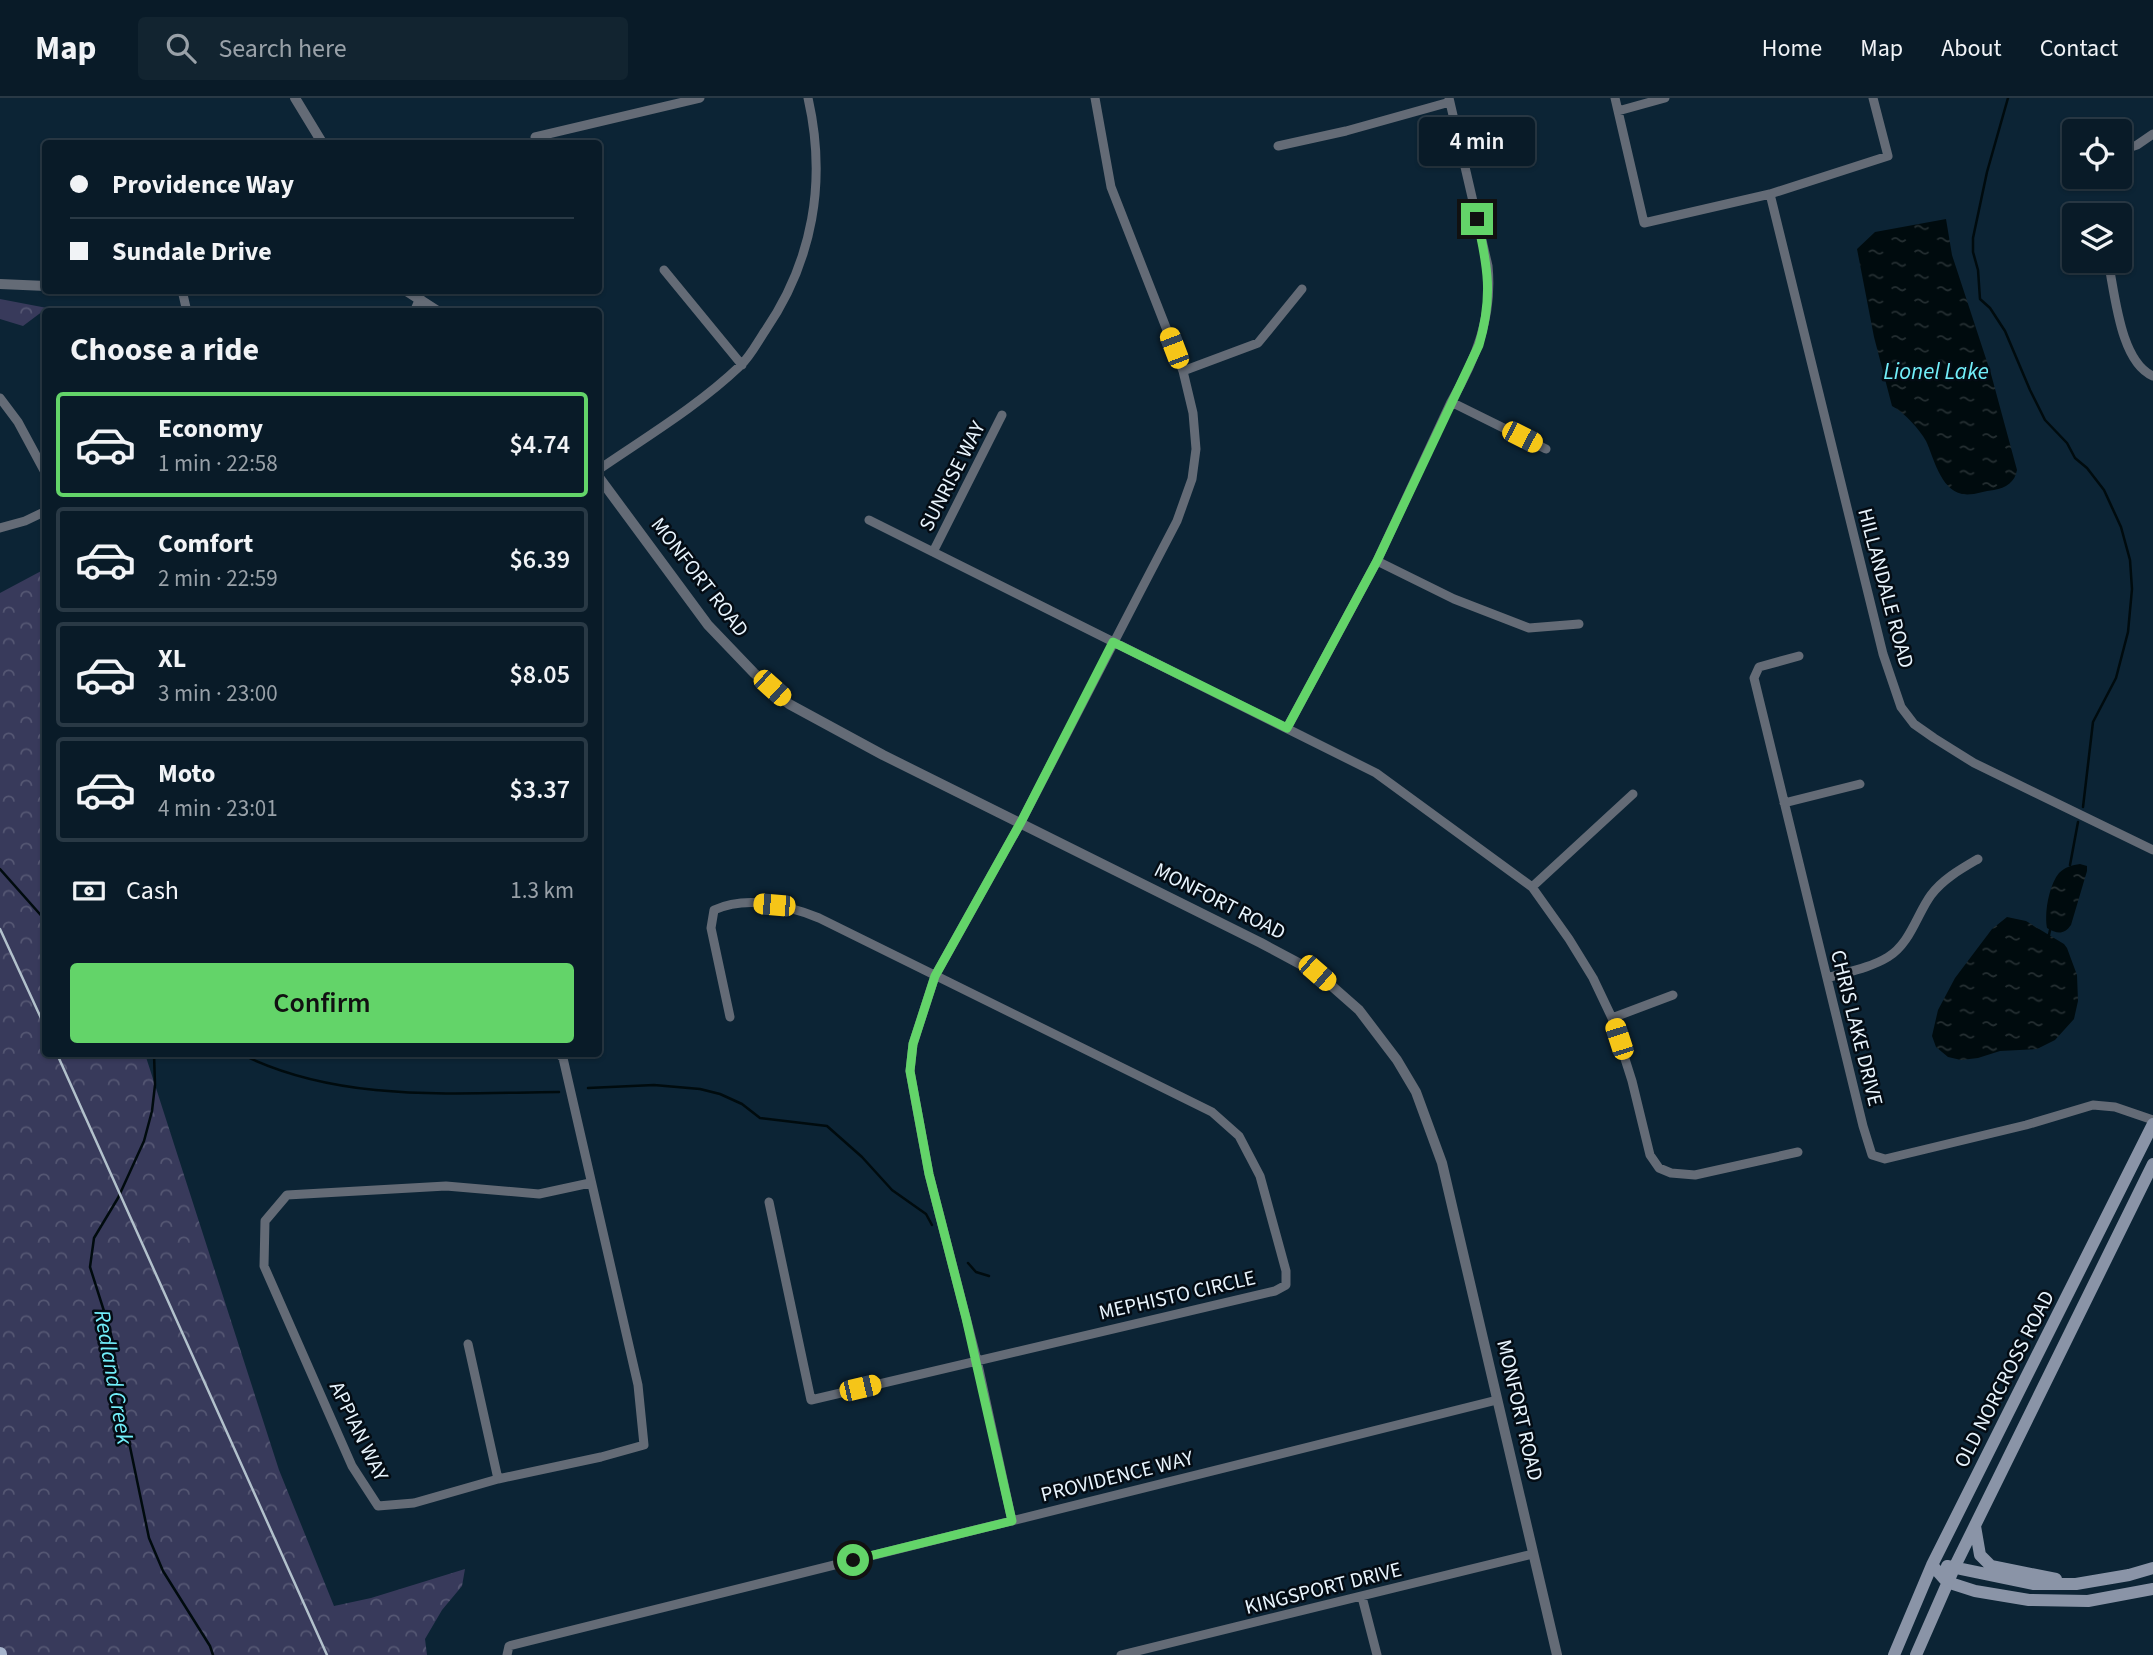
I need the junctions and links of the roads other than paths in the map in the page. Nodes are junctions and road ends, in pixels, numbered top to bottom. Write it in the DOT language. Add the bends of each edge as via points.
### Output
graph roads {
  1 [pos="295,98"];
  2 [pos="700,98"];
  3 [pos="807,98"];
  4 [pos="1095,98"];
  5 [pos="1615,98"];
  6 [pos="1665,98"];
  7 [pos="1873,98"];
  8 [pos="1449,100"];
  9 [pos="1618,111"];
  10 [pos="2153,134"];
  11 [pos="535,137"];
  12 [pos="321,140"];
  13 [pos="1278,146"];
  14 [pos="2132,147"];
  15 [pos="1770,194"];
  16 [pos="664,270"];
  17 [pos="2111,273"];
  18 [pos="0,284"];
  19 [pos="42,286"];
  20 [pos="1302,289"];
  21 [pos="420,294"];
  22 [pos="435,308"];
  23 [pos="743,365"];
  24 [pos="1183,371"];
  25 [pos="2153,376"];
  26 [pos="0,398"];
  27 [pos="1451,402"];
  28 [pos="1002,415"];
  29 [pos="1546,449"];
  30 [pos="42,467"];
  31 [pos="602,467"];
  32 [pos="602,481"];
  33 [pos="42,513"];
  34 [pos="869,520"];
  35 [pos="0,528"];
  36 [pos="933,552"];
  37 [pos="1377,561"];
  38 [pos="1580,624"];
  39 [pos="1113,642"];
  40 [pos="1799,656"];
  41 [pos="1287,728"];
  42 [pos="1860,784"];
  43 [pos="1633,794"];
  44 [pos="1784,803"];
  45 [pos="1021,822"];
  46 [pos="2153,850"];
  47 [pos="1978,859"];
  48 [pos="1532,887"];
  49 [pos="935,976"];
  50 [pos="1827,978"];
  51 [pos="1673,995"];
  52 [pos="730,1017"];
  53 [pos="1612,1018"];
  54 [pos="563,1057"];
  55 [pos="2153,1122"];
  56 [pos="1798,1152"];
  57 [pos="2153,1164"];
  58 [pos="590,1183"];
  59 [pos="769,1202"];
  60 [pos="468,1344"];
  61 [pos="976,1360"];
  62 [pos="1497,1400"];
  63 [pos="498,1479"];
  64 [pos="1012,1521"];
  65 [pos="1975,1525"];
  66 [pos="1533,1554"];
  67 [pos="1932,1565"];
  68 [pos="1955,1566"];
  69 [pos="2153,1568"];
  70 [pos="1947,1582"];
  71 [pos="2076,1584"];
  72 [pos="2153,1589"];
  73 [pos="1363,1597"];
  74 [pos="506,1655"];
  75 [pos="1121,1655"];
  76 [pos="1377,1655"];
  77 [pos="1557,1655"];
  78 [pos="1894,1655"];
  79 [pos="1916,1655"];
  1 -- 12 [label="street"];
  2 -- 11 [label="street"];
  3 -- 23 [label="street" via="814,125 816,190 810,238 783,304"];
  4 -- 24 [label="street" via="1111,187"];
  5 -- 9 [label="street"];
  6 -- 9 [label="street"];
  7 -- 15 [label="street" via="1888,156"];
  8 -- 13 [label="street"];
  8 -- 27 [label="street" via="1489,286 1479,345"];
  9 -- 15 [label="street" via="1644,223"];
  10 -- 14 [label="street"];
  15 -- 46 [label="street, HILLANDALE ROAD" via="1882,654 1901,707 1914,724 1974,763"];
  16 -- 23 [label="street"];
  17 -- 25 [label="street" via="2126,344 2138,365"];
  18 -- 19 [label="street"];
  20 -- 24 [label="street" via="1258,343"];
  21 -- 22 [label="street"];
  23 -- 31 [label="street"];
  24 -- 39 [label="street" via="1196,449 1192,479 1177,521"];
  26 -- 30 [label="street"];
  27 -- 29 [label="street"];
  27 -- 37 [label="street"];
  28 -- 36 [label="street, SUNRISE WAY"];
  32 -- 45 [label="street, MONFORT ROAD" via="708,625 789,704"];
  33 -- 35 [label="street"];
  34 -- 36 [label="street"];
  36 -- 39 [label="street"];
  37 -- 38 [label="street" via="1454,599 1529,628"];
  37 -- 41 [label="street"];
  39 -- 41 [label="street"];
  39 -- 45 [label="street"];
  40 -- 44 [label="street, CHRIS LAKE DRIVE" via="1759,667 1754,678"];
  41 -- 48 [label="street" via="1376,773"];
  42 -- 44 [label="street"];
  43 -- 48 [label="street"];
  44 -- 50 [label="street, CHRIS LAKE DRIVE"];
  45 -- 49 [label="street"];
  45 -- 62 [label="street, MONFORT ROAD" via="1317,973 1359,1010 1397,1060 1427,1120 1442,1163"];
  47 -- 50 [label="street" via="1940,884 1890,956"];
  48 -- 53 [label="street" via="1593,978"];
  49 -- 52 [label="street, MEPHISTO CIRCLE" via="795,908 752,903 722,906 714,910 710,928"];
  49 -- 61 [label="street" via="913,1044 910,1071 929,1174"];
  49 -- 61 [label="street, MEPHISTO CIRCLE" via="1212,1112 1239,1136 1260,1176 1286,1271 1286,1285 1275,1291"];
  50 -- 55 [label="street, CHRIS LAKE DRIVE" via="1872,1156 1885,1158 2093,1105 2115,1107"];
  51 -- 53 [label="street"];
  53 -- 56 [label="street" via="1650,1155 1659,1168 1695,1175"];
  54 -- 58 [label="street, APPIAN WAY"];
  55 -- 67 [label="main road, OLD NORCROSS ROAD"];
  57 -- 65 [label="main road, OLD NORCROSS ROAD"];
  58 -- 63 [label="street, APPIAN WAY" via="638,1385 643,1445"];
  58 -- 63 [label="street, APPIAN WAY" via="539,1194 446,1186 286,1195 265,1221 264,1266 352,1466 378,1506 414,1503"];
  59 -- 61 [label="street, MEPHISTO CIRCLE" via="811,1400"];
  60 -- 63 [label="street"];
  61 -- 64 [label="street"];
  62 -- 64 [label="street, PROVIDENCE WAY"];
  62 -- 66 [label="street, MONFORT ROAD"];
  64 -- 74 [label="street, PROVIDENCE WAY" via="509,1646"];
  65 -- 68 [label="main road, OLD NORCROSS ROAD"];
  65 -- 71 [label="main road" via="1980,1555 1991,1566"];
  66 -- 73 [label="street, KINGSPORT DRIVE"];
  66 -- 77 [label="street, MONFORT ROAD"];
  67 -- 68 [label="main road"];
  67 -- 70 [label="main road"];
  67 -- 78 [label="main road, OLD NORCROSS ROAD"];
  68 -- 70 [label="main road, OLD NORCROSS ROAD"];
  68 -- 71 [label="main road" via="2034,1584"];
  69 -- 71 [label="main road"];
  70 -- 72 [label="main road" via="2046,1602 2088,1601"];
  70 -- 79 [label="main road, OLD NORCROSS ROAD"];
  73 -- 75 [label="street, KINGSPORT DRIVE"];
  73 -- 76 [label="street"];
}
